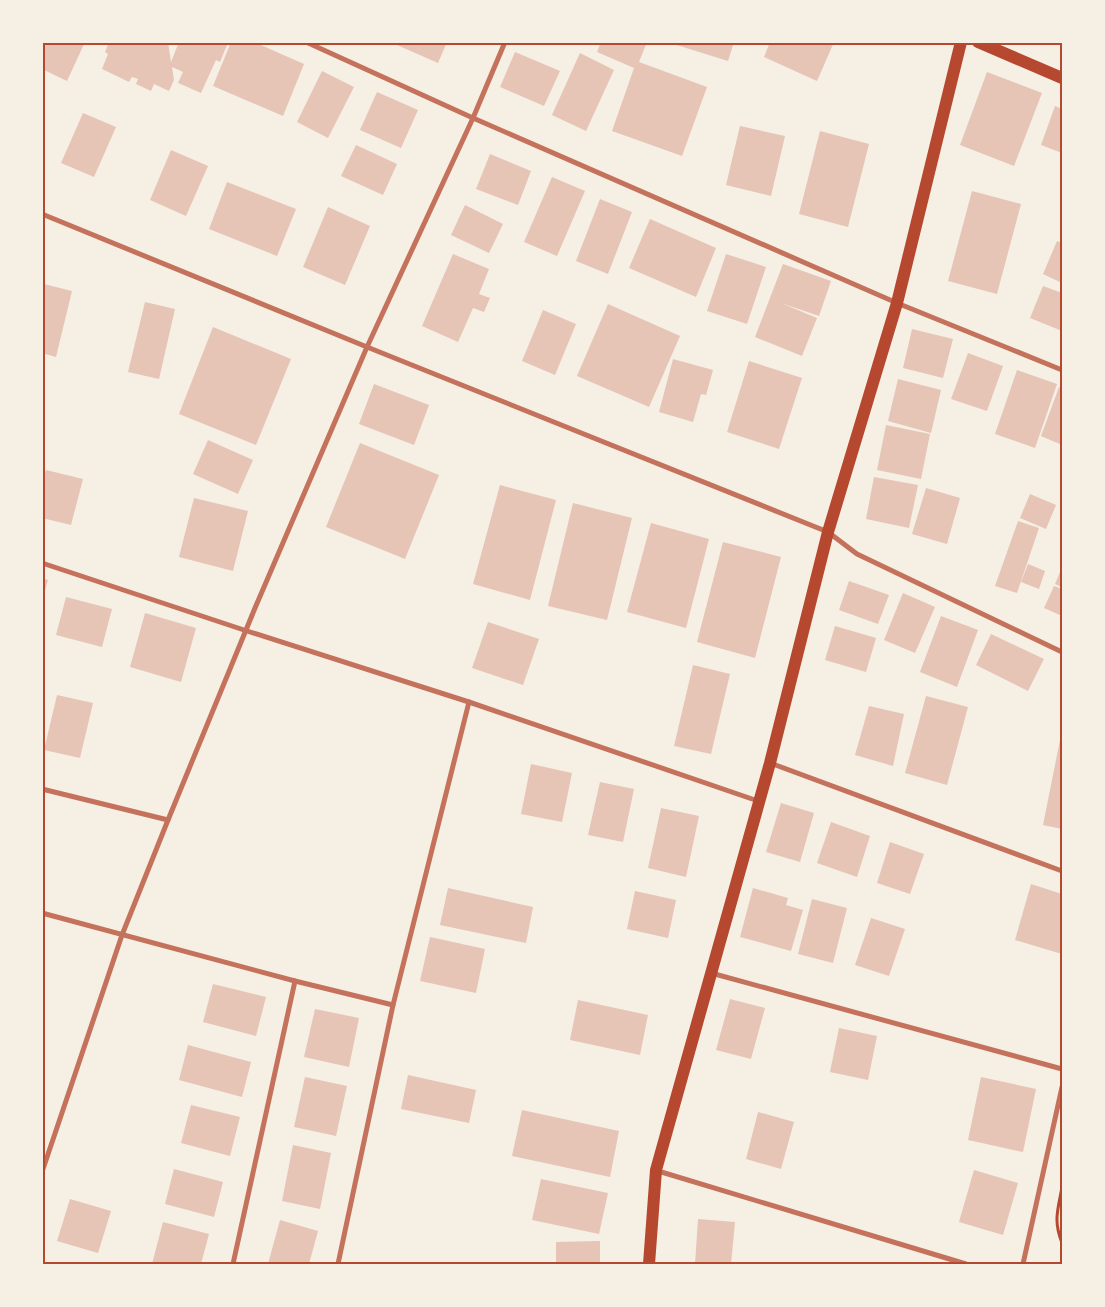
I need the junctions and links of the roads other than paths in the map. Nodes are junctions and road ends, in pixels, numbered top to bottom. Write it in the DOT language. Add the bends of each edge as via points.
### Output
graph roads {
  1 [pos="306,42"];
  2 [pos="505,42"];
  3 [pos="961,42"];
  4 [pos="978,42"];
  5 [pos="1062,78"];
  6 [pos="472,118"];
  7 [pos="42,214"];
  8 [pos="897,303"];
  9 [pos="367,347"];
  10 [pos="1062,370"];
  11 [pos="828,532"];
  12 [pos="42,563"];
  13 [pos="247,631"];
  14 [pos="1062,652"];
  15 [pos="469,702"];
  16 [pos="770,763"];
  17 [pos="42,789"];
  18 [pos="758,801"];
  19 [pos="168,820"];
  20 [pos="1062,871"];
  21 [pos="42,913"];
  22 [pos="122,935"];
  23 [pos="710,973"];
  24 [pos="295,981"];
  25 [pos="393,1005"];
  26 [pos="1062,1069"];
  27 [pos="1062,1087"];
  28 [pos="656,1170"];
  29 [pos="42,1172"];
  30 [pos="233,1264"];
  31 [pos="338,1264"];
  32 [pos="649,1264"];
  33 [pos="966,1264"];
  34 [pos="1023,1264"];
  1 -- 6 [label="street"];
  2 -- 6 [label="street"];
  3 -- 8 [label="main road"];
  4 -- 5 [label="main road"];
  6 -- 8 [label="street"];
  6 -- 9 [label="street"];
  7 -- 9 [label="street"];
  8 -- 10 [label="street"];
  8 -- 11 [label="main road"];
  9 -- 11 [label="street"];
  9 -- 13 [label="street"];
  11 -- 14 [label="street" via="857,554"];
  11 -- 16 [label="main road"];
  12 -- 13 [label="street"];
  13 -- 15 [label="street"];
  13 -- 19 [label="street"];
  15 -- 18 [label="street"];
  15 -- 25 [label="street"];
  16 -- 18 [label="main road"];
  16 -- 20 [label="street"];
  17 -- 19 [label="street"];
  18 -- 23 [label="main road"];
  19 -- 22 [label="street"];
  21 -- 22 [label="street"];
  22 -- 24 [label="street"];
  22 -- 29 [label="street"];
  23 -- 26 [label="street"];
  23 -- 28 [label="main road"];
  24 -- 25 [label="street"];
  24 -- 30 [label="street"];
  25 -- 31 [label="street"];
  27 -- 34 [label="street"];
  28 -- 32 [label="main road"];
  28 -- 33 [label="street"];
}
